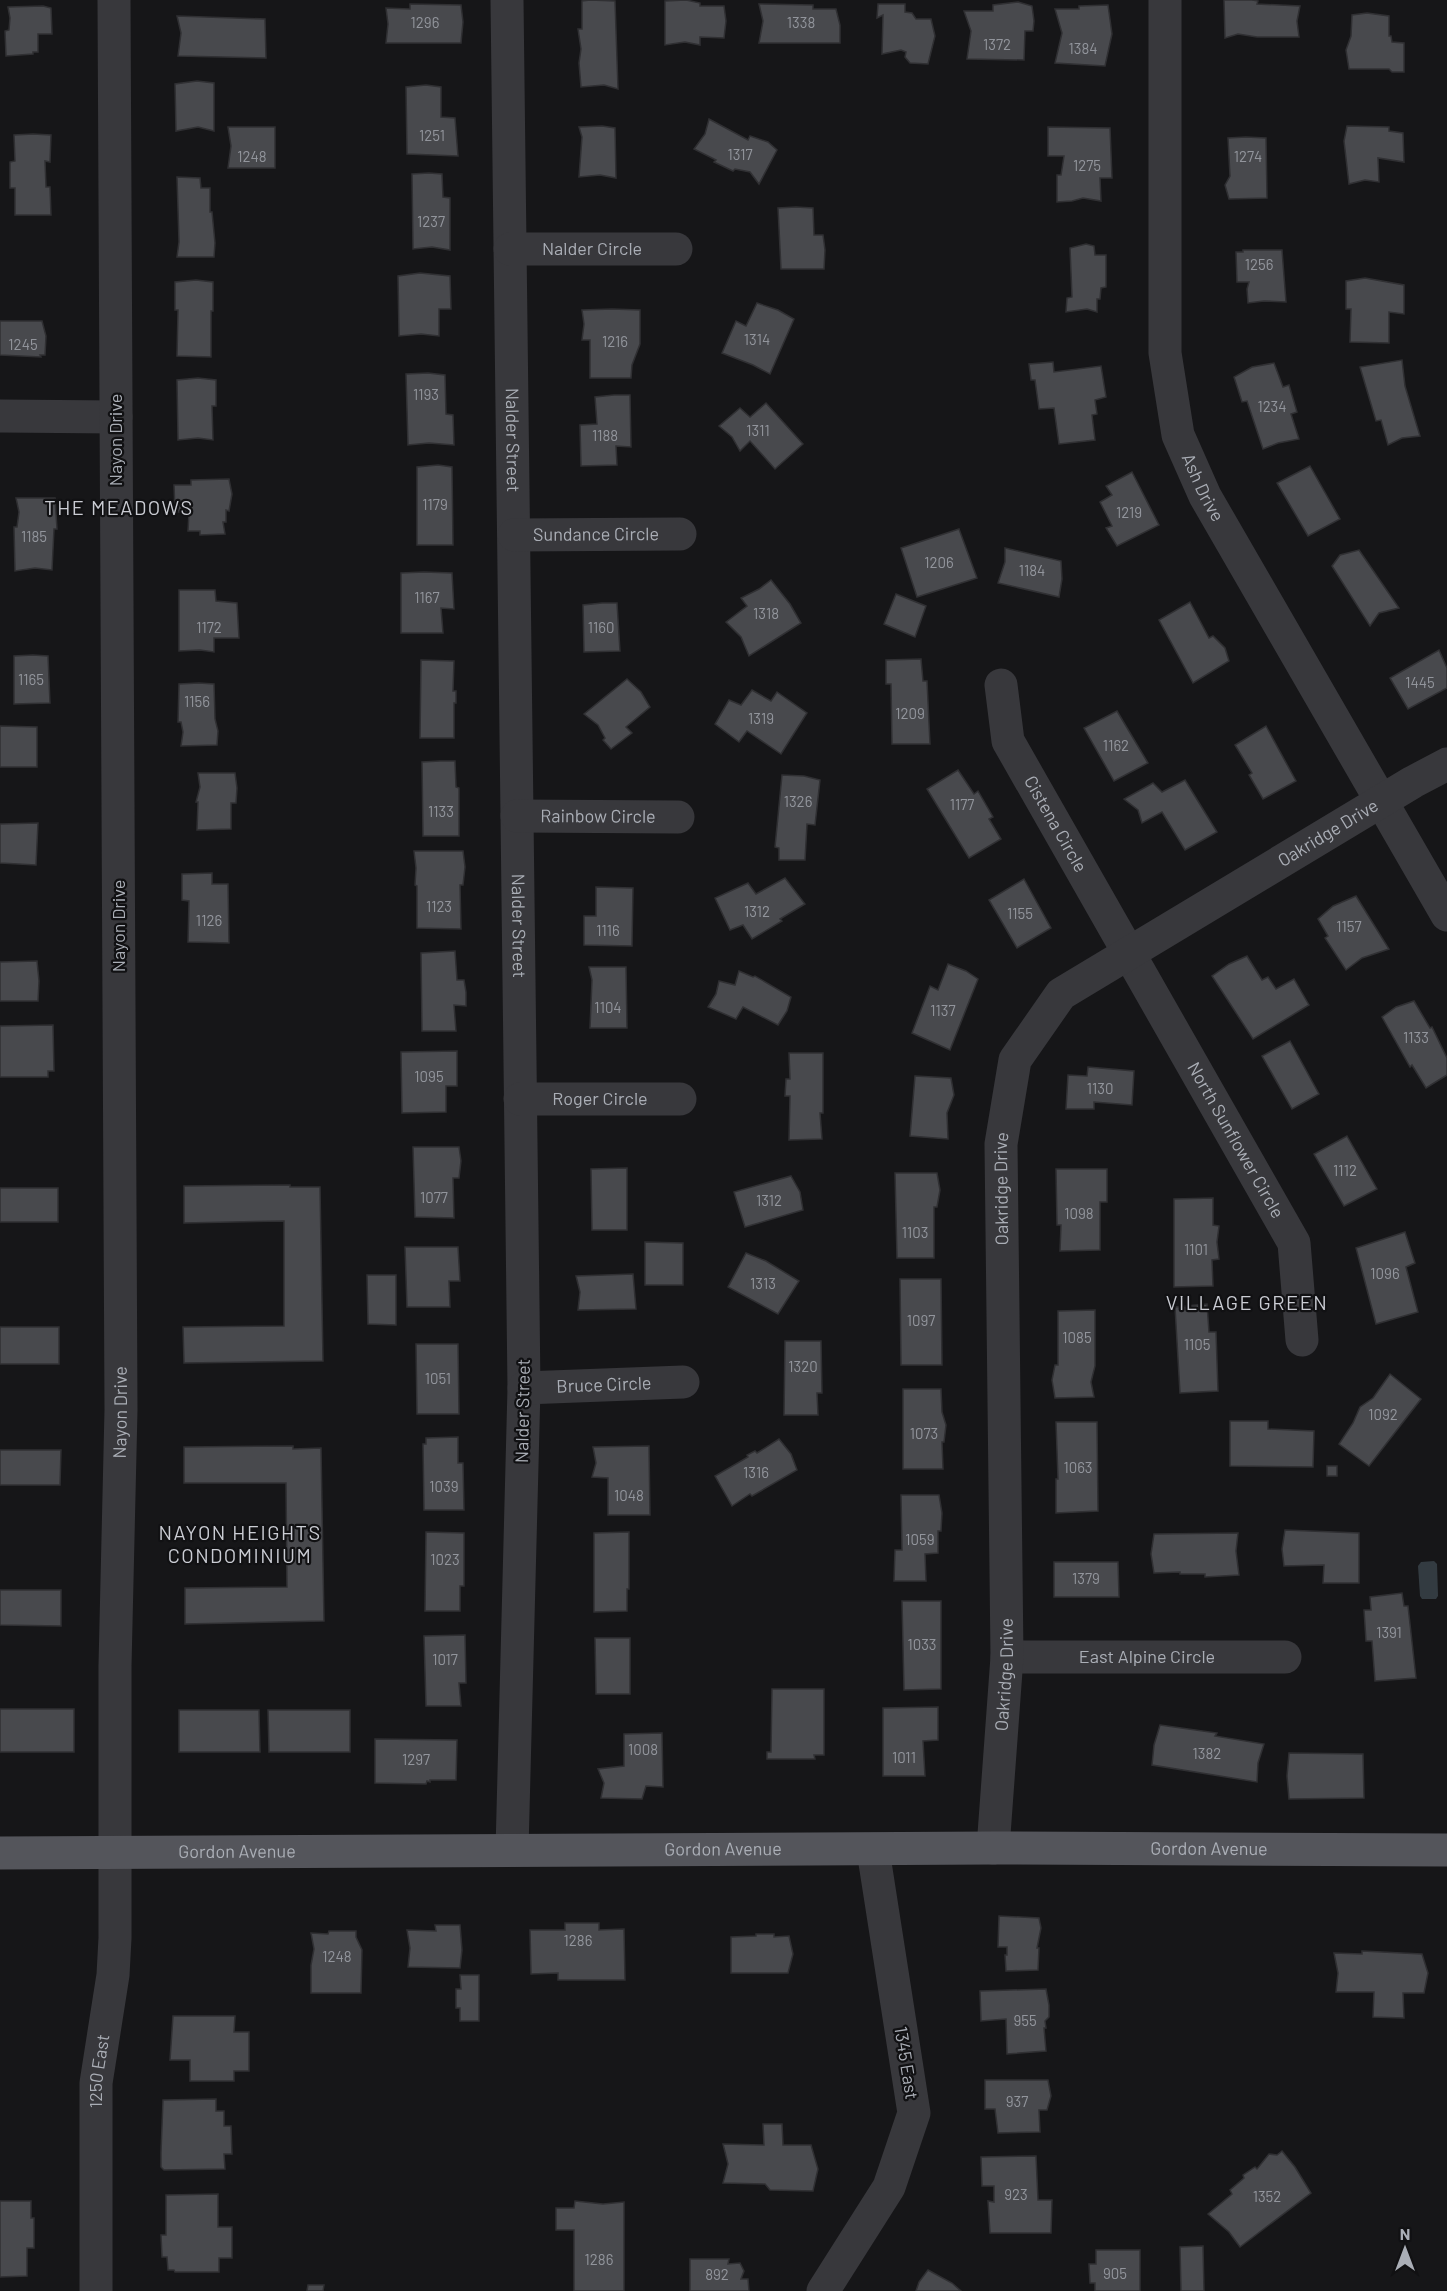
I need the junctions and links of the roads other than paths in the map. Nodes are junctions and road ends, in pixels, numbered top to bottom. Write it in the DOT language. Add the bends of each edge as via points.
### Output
graph roads {
  1 [pos="114,0"];
  2 [pos="507,0"];
  3 [pos="1165,0"];
  4 [pos="510,249"];
  5 [pos="676,249"];
  6 [pos="0,416"];
  7 [pos="116,417"];
  8 [pos="680,534"];
  9 [pos="514,536"];
  10 [pos="1001,685"];
  11 [pos="1447,764"];
  12 [pos="1382,801"];
  13 [pos="517,816"];
  14 [pos="678,817"];
  15 [pos="1447,915"];
  16 [pos="1129,954"];
  17 [pos="520,1099"];
  18 [pos="680,1099"];
  19 [pos="1302,1340"];
  20 [pos="683,1382"];
  21 [pos="524,1388"];
  22 [pos="1007,1657"];
  23 [pos="1285,1657"];
  24 [pos="993,1848"];
  25 [pos="873,1850"];
  26 [pos="1447,1850"];
  27 [pos="512,1851"];
  28 [pos="114,1852"];
  29 [pos="0,1853"];
  30 [pos="96,2291"];
  31 [pos="823,2291"];
  1 -- 7 [label="street, Nayon Drive"];
  2 -- 4 [label="street, Nalder Street"];
  3 -- 12 [label="street, Ash Drive" via="1165,353 1178,435 1205,496"];
  4 -- 5 [label="street, Nalder Circle"];
  4 -- 9 [label="street, Nalder Street"];
  6 -- 7 [label="street"];
  7 -- 28 [label="street, Nayon Drive" via="122,1410"];
  8 -- 9 [label="street, Sundance Circle"];
  9 -- 13 [label="street, Nalder Street"];
  10 -- 16 [label="street, Cistena Circle" via="1008,741"];
  11 -- 12 [label="street, Oakridge Drive"];
  12 -- 15 [label="street, Ash Drive"];
  12 -- 16 [label="street, Oakridge Drive"];
  13 -- 14 [label="street, Rainbow Circle"];
  13 -- 17 [label="street, Nalder Street"];
  16 -- 19 [label="street, North Sunflower Circle" via="1294,1244"];
  16 -- 22 [label="street, Oakridge Drive" via="1061,994 1015,1060 1000,1144"];
  17 -- 18 [label="street, Roger Circle"];
  17 -- 21 [label="street, Nalder Street"];
  20 -- 21 [label="street, Bruce Circle"];
  21 -- 27 [label="street, Nalder Street"];
  22 -- 23 [label="street, East Alpine Circle"];
  22 -- 24 [label="street, Oakridge Drive"];
  24 -- 25 [label="main road, Gordon Avenue"];
  24 -- 26 [label="main road, Gordon Avenue"];
  25 -- 27 [label="main road, Gordon Avenue"];
  25 -- 31 [label="street, 1345 East" via="914,2113 889,2187"];
  27 -- 28 [label="main road, Gordon Avenue"];
  28 -- 29 [label="main road, Gordon Avenue"];
  28 -- 30 [label="street, 1250 East" via="113,1966 96,2084"];
}
